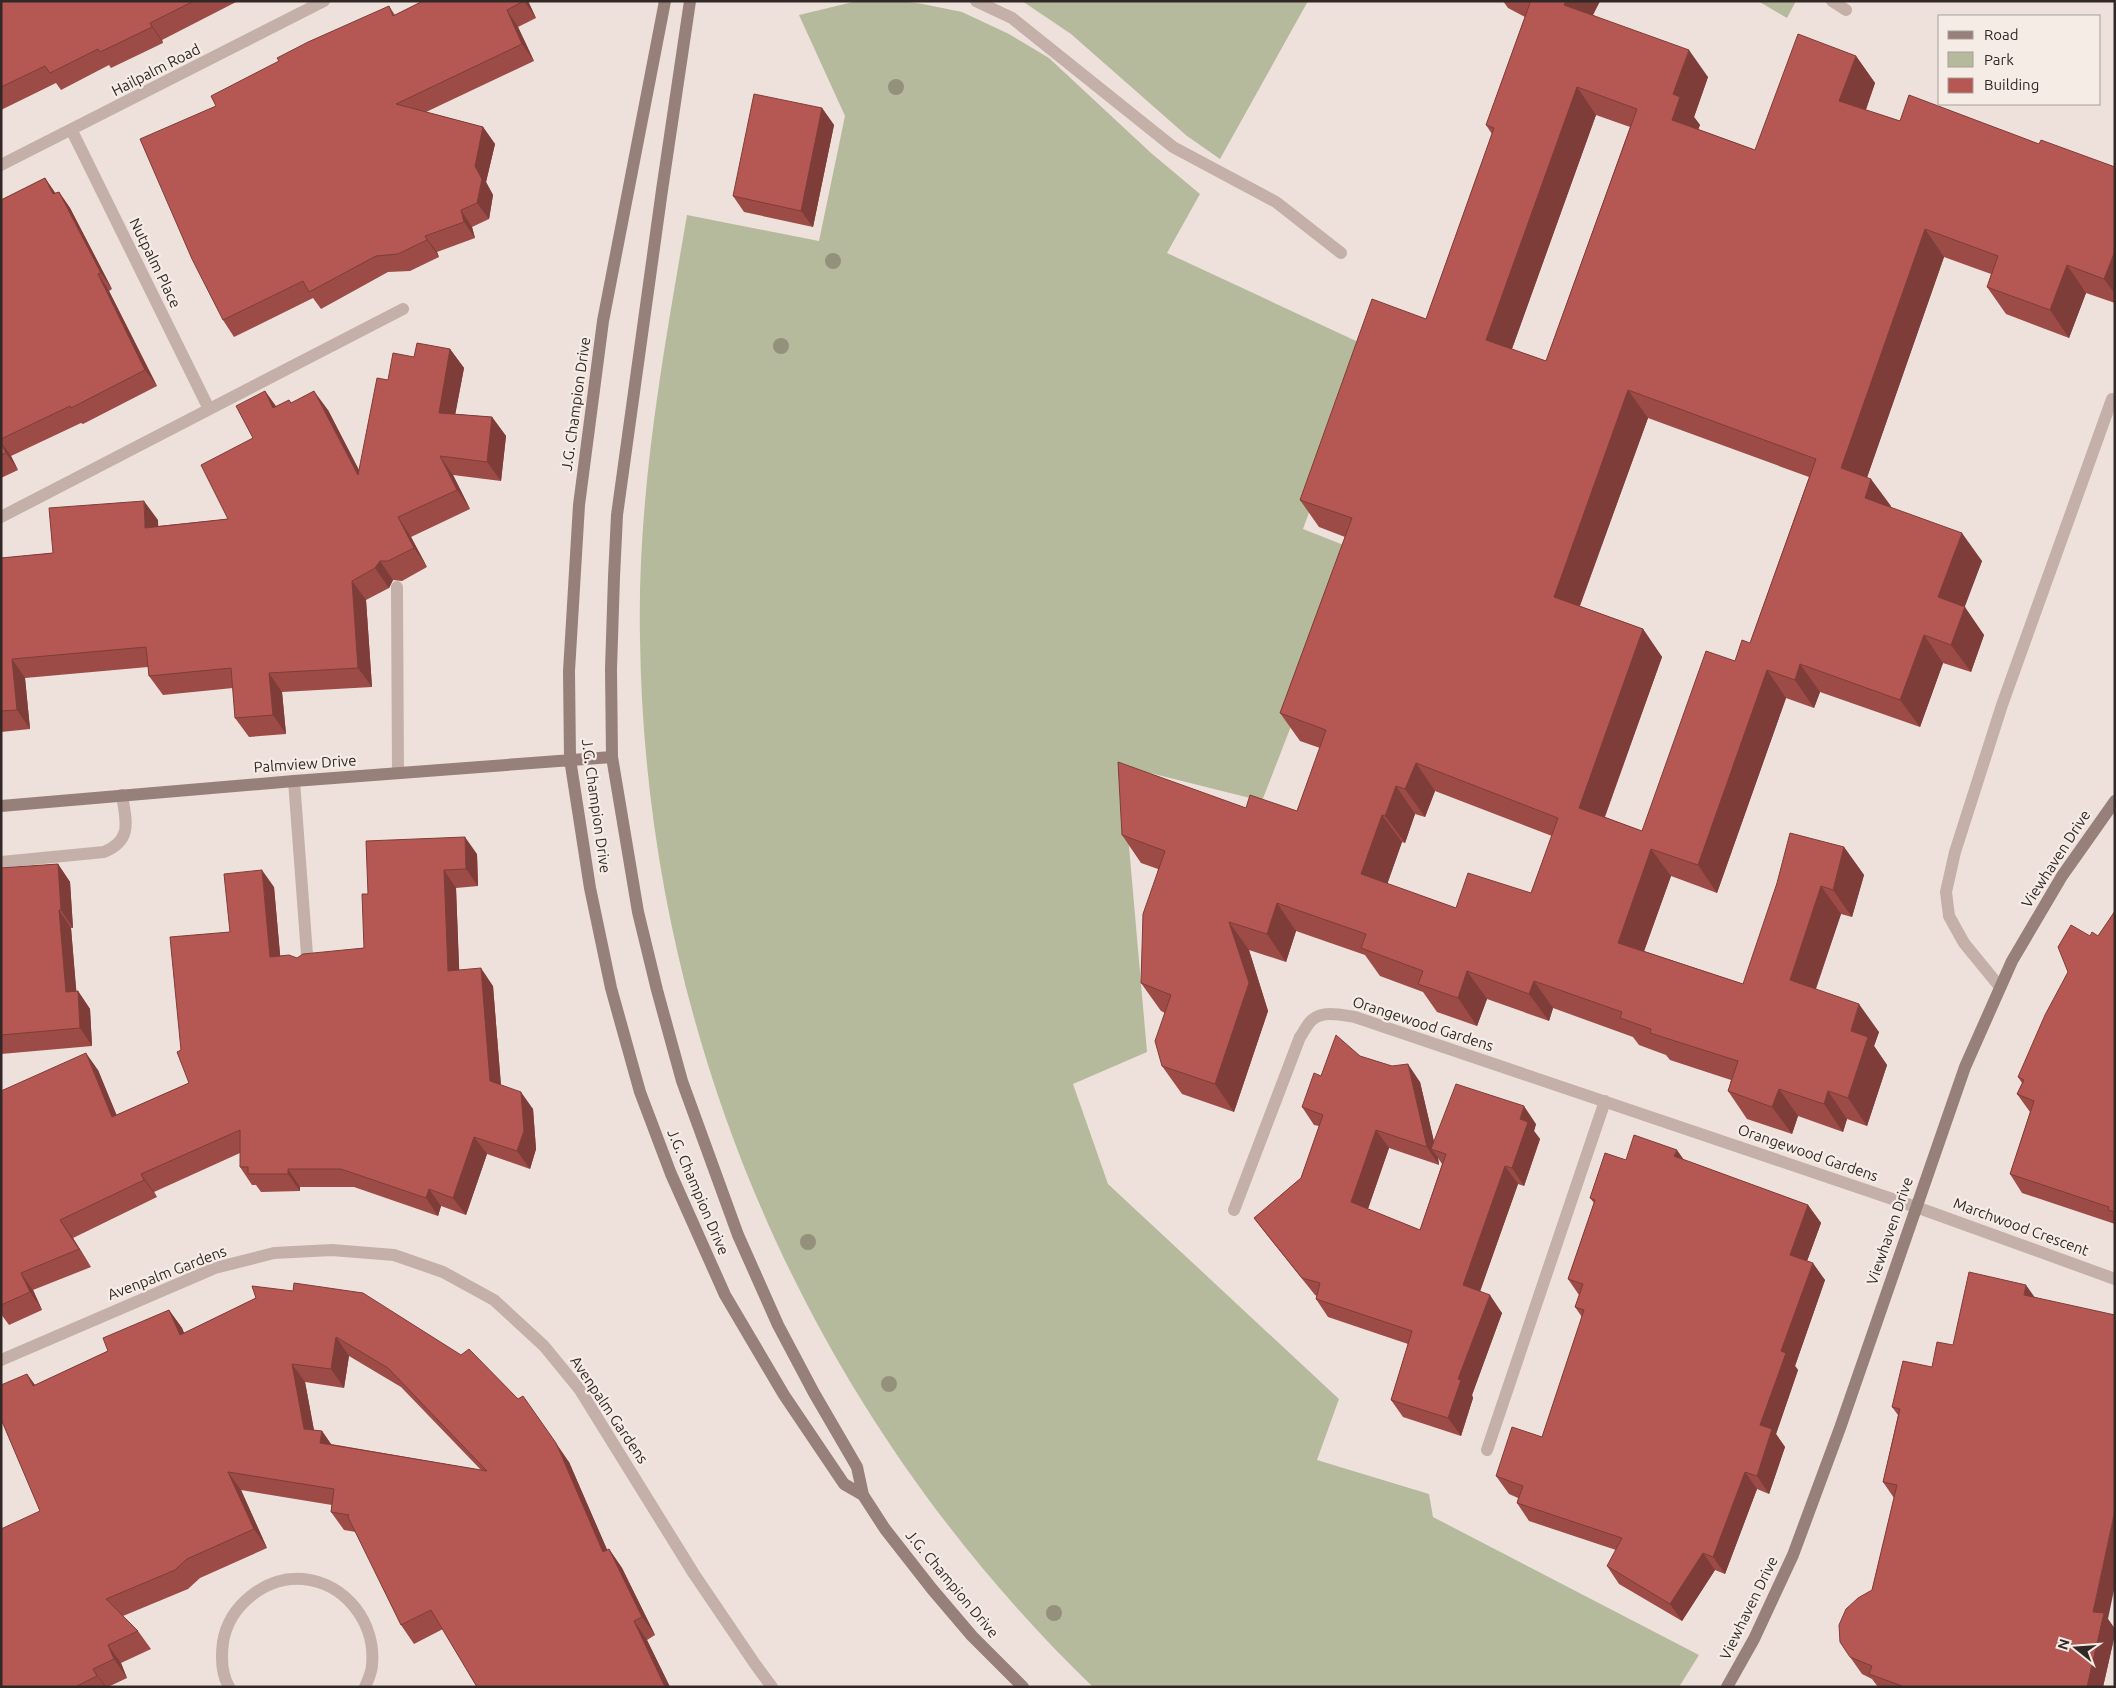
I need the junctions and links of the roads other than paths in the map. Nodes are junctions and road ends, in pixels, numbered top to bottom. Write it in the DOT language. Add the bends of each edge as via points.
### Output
graph roads {
  1 [pos="324,1"];
  2 [pos="665,1"];
  3 [pos="690,1"];
  4 [pos="976,1"];
  5 [pos="1832,1"];
  6 [pos="1846,10"];
  7 [pos="72,131"];
  8 [pos="1,165"];
  9 [pos="1341,253"];
  10 [pos="403,309"];
  11 [pos="2112,399"];
  12 [pos="209,409"];
  13 [pos="1,517"];
  14 [pos="397,587"];
  15 [pos="612,757"];
  16 [pos="570,760"];
  17 [pos="398,773"];
  18 [pos="294,781"];
  19 [pos="122,795"];
  20 [pos="2115,801"];
  21 [pos="1,806"];
  22 [pos="1,862"];
  23 [pos="308,968"];
  24 [pos="2000,987"];
  25 [pos="1605,1101"];
  26 [pos="1916,1206"];
  27 [pos="1234,1210"];
  28 [pos="2115,1279"];
  29 [pos="1,1360"];
  30 [pos="1487,1450"];
  31 [pos="863,1495"];
  32 [pos="223,1685"];
  33 [pos="365,1687"];
  34 [pos="772,1687"];
  35 [pos="1023,1687"];
  36 [pos="1727,1687"];
  1 -- 7 [label="street, Hailpalm Road"];
  2 -- 16 [label="main road, J.G. Champion Drive" via="603,321 579,505 569,671"];
  3 -- 15 [label="main road, J.G. Champion Drive" via="617,515 611,669"];
  4 -- 9 [label="street" via="1012,18 1173,147 1276,202"];
  5 -- 6 [label="street"];
  7 -- 8 [label="street, Hailpalm Road"];
  7 -- 12 [label="street, Nutpalm Place"];
  10 -- 12 [label="street"];
  11 -- 24 [label="street" via="2002,705 1955,852 1946,892 1949,916 1964,943"];
  12 -- 13 [label="street"];
  14 -- 17 [label="street"];
  15 -- 16 [label="main road, Palmview Drive"];
  15 -- 31 [label="main road, J.G. Champion Drive" via="638,912 682,1081 738,1235 778,1324 857,1467"];
  16 -- 17 [label="main road, Palmview Drive"];
  16 -- 31 [label="main road, J.G. Champion Drive" via="590,888 611,988 640,1092 671,1174 725,1295 784,1395 844,1484"];
  17 -- 18 [label="main road, Palmview Drive"];
  18 -- 19 [label="main road, Palmview Drive"];
  18 -- 23 [label="street"];
  19 -- 21 [label="main road, Palmview Drive"];
  19 -- 22 [label="street" via="126,826 123,839 114,848 104,852"];
  20 -- 24 [label="main road, Viewhaven Drive" via="2062,876"];
  24 -- 26 [label="main road, Viewhaven Drive" via="1965,1067"];
  25 -- 26 [label="street, Orangewood Gardens"];
  25 -- 27 [label="street, Orangewood Gardens" via="1355,1017 1336,1013 1324,1015 1312,1020 1300,1037"];
  25 -- 30 [label="street"];
  26 -- 28 [label="street, Marchwood Crescent"];
  26 -- 36 [label="main road, Viewhaven Drive" via="1793,1555 1754,1639"];
  29 -- 34 [label="street, Avenpalm Gardens" via="215,1268 274,1253 332,1250 394,1256 443,1272 494,1300 544,1346 580,1390 694,1574"];
  31 -- 35 [label="main road, J.G. Champion Drive" via="932,1589 972,1636"];
  32 -- 33 [label="street" via="221,1656 225,1632 236,1609 255,1592 278,1582 302,1579 327,1585 347,1598 363,1618 372,1642 372,1666"];
}
